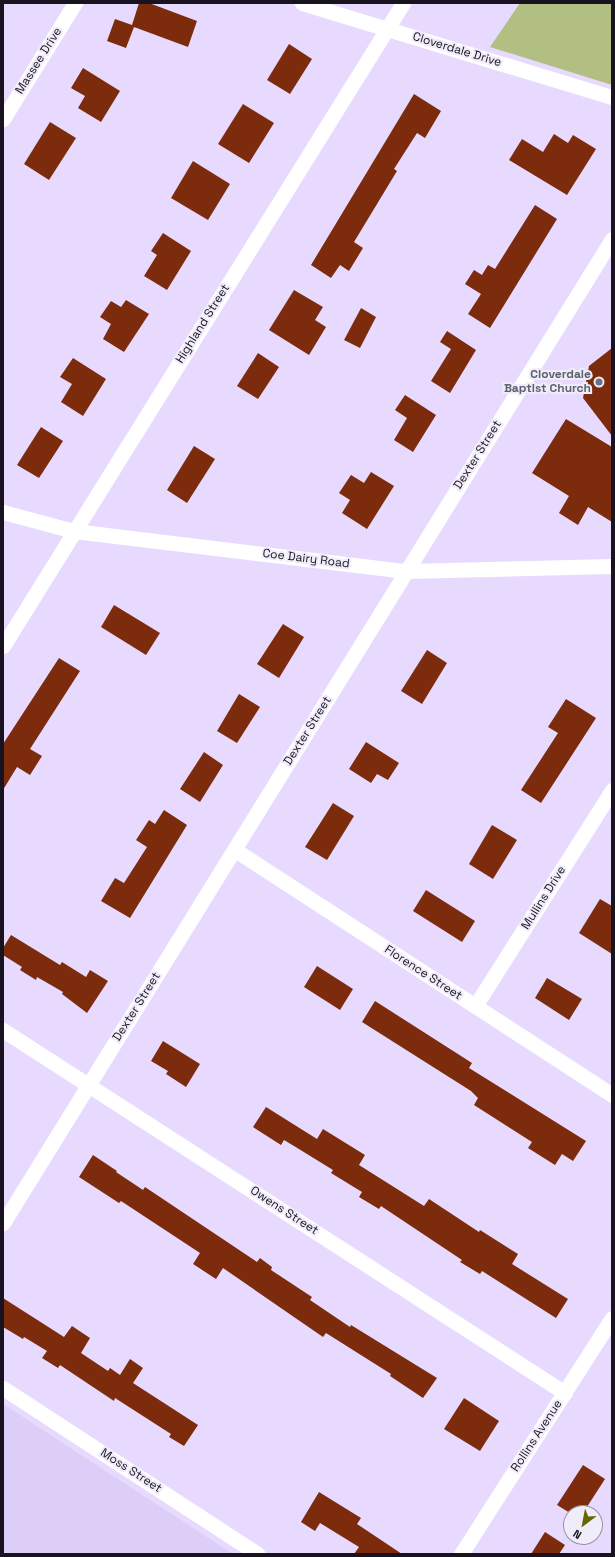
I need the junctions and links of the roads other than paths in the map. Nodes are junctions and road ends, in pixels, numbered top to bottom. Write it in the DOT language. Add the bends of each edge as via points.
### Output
graph roads {
  1 [pos="75,3"];
  2 [pos="302,3"];
  3 [pos="403,3"];
  4 [pos="387,29"];
  5 [pos="612,97"];
  6 [pos="3,119"];
  7 [pos="612,239"];
  8 [pos="3,512"];
  9 [pos="74,531"];
  10 [pos="612,566"];
  11 [pos="406,571"];
  12 [pos="3,646"];
  13 [pos="612,790"];
  14 [pos="235,850"];
  15 [pos="475,1006"];
  16 [pos="3,1030"];
  17 [pos="89,1085"];
  18 [pos="612,1095"];
  19 [pos="3,1223"];
  20 [pos="611,1323"];
  21 [pos="3,1388"];
  22 [pos="565,1393"];
  23 [pos="258,1554"];
  24 [pos="461,1554"];
  1 -- 6 [label="street, Massee Drive"];
  2 -- 4 [label="street, Cloverdale Drive"];
  3 -- 4 [label="street, Highland Street"];
  4 -- 5 [label="street, Cloverdale Drive"];
  4 -- 9 [label="street, Highland Street"];
  7 -- 11 [label="street, Dexter Street"];
  8 -- 9 [label="street, Coe Dairy Road"];
  9 -- 11 [label="street, Coe Dairy Road"];
  9 -- 12 [label="street, Highland Street"];
  10 -- 11 [label="street, Coe Dairy Road"];
  11 -- 14 [label="street, Dexter Street"];
  13 -- 15 [label="street, Mullins Drive"];
  14 -- 15 [label="street, Florence Street"];
  14 -- 17 [label="street, Dexter Street"];
  15 -- 18 [label="street, Florence Street"];
  16 -- 17 [label="street, Owens Street"];
  17 -- 19 [label="street, Dexter Street"];
  17 -- 22 [label="street, Owens Street"];
  20 -- 22 [label="street, Rollins Avenue"];
  21 -- 23 [label="street, Moss Street"];
  22 -- 24 [label="street, Rollins Avenue"];
}
